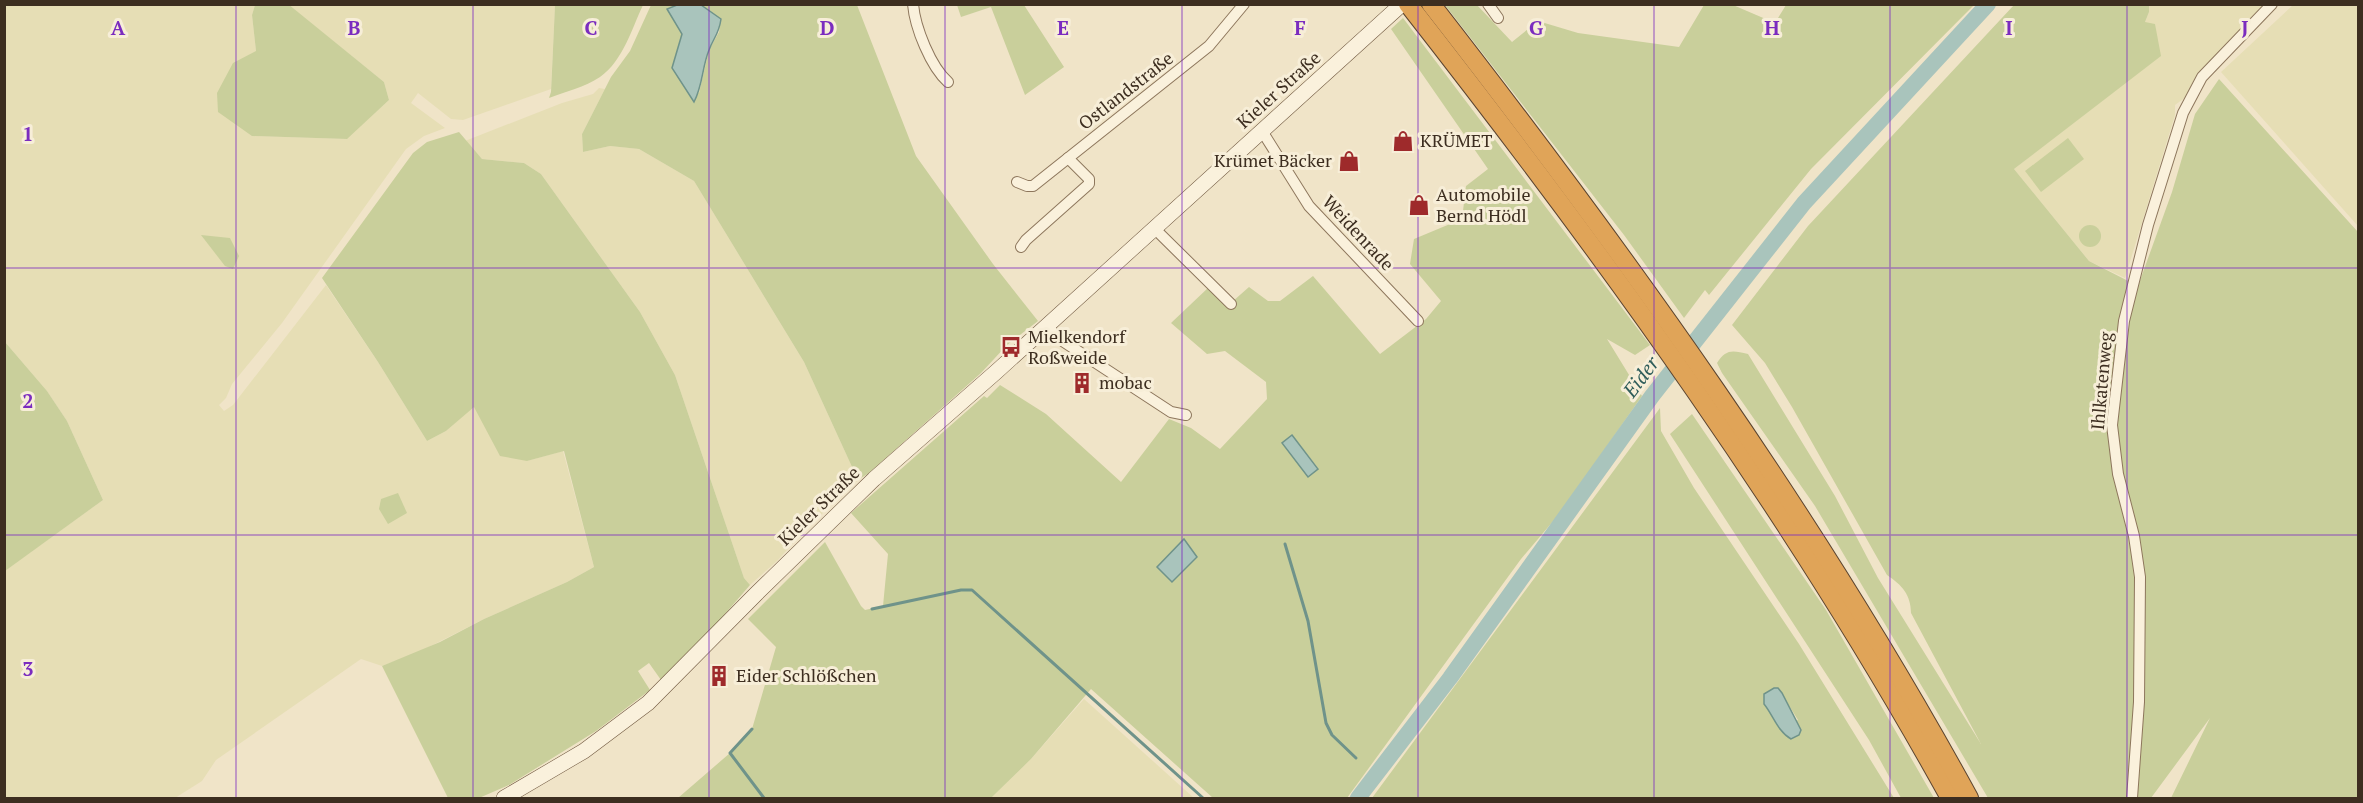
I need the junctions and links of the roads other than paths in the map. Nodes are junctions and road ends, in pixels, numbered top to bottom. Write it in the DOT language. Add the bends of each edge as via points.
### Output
graph roads {
  1 [pos="913,4"];
  2 [pos="1244,4"];
  3 [pos="1431,4"];
  4 [pos="1488,4"];
  5 [pos="2272,4"];
  6 [pos="1408,7"];
  7 [pos="1498,18"];
  8 [pos="948,82"];
  9 [pos="1262,131"];
  10 [pos="1068,158"];
  11 [pos="1017,182"];
  12 [pos="1154,228"];
  13 [pos="1021,247"];
  14 [pos="1231,304"];
  15 [pos="1418,321"];
  16 [pos="1047,325"];
  17 [pos="1186,415"];
  18 [pos="524,793"];
  19 [pos="504,798"];
  20 [pos="1950,798"];
  21 [pos="1969,798"];
  22 [pos="2132,798"];
  1 -- 8 [label="street" via="933,64"];
  2 -- 10 [label="street, Ostlandstraße" via="1209,46"];
  3 -- 21 [label="highway" via="1575,190 1703,370 1811,533"];
  4 -- 7 [label="street"];
  5 -- 22 [label="street, Ihlkatenweg" via="2202,77 2183,114 2148,225 2124,321 2112,425 2140,577 2139,702"];
  6 -- 9 [label="street, Kieler Straße"];
  6 -- 20 [label="highway" via="1561,202 1692,385 1803,553"];
  9 -- 12 [label="street, Kieler Straße"];
  9 -- 15 [label="street, Weidenrade" via="1310,206"];
  10 -- 11 [label="street, Ostlandstraße" via="1033,186"];
  10 -- 13 [label="street" via="1089,179 1089,184"];
  12 -- 14 [label="street"];
  12 -- 16 [label="street, Kieler Straße"];
  16 -- 17 [label="street" via="1058,338 1171,412"];
  16 -- 18 [label="street, Kieler Straße" via="874,479 648,703"];
  18 -- 19 [label="street, Kieler Straße"];
}
